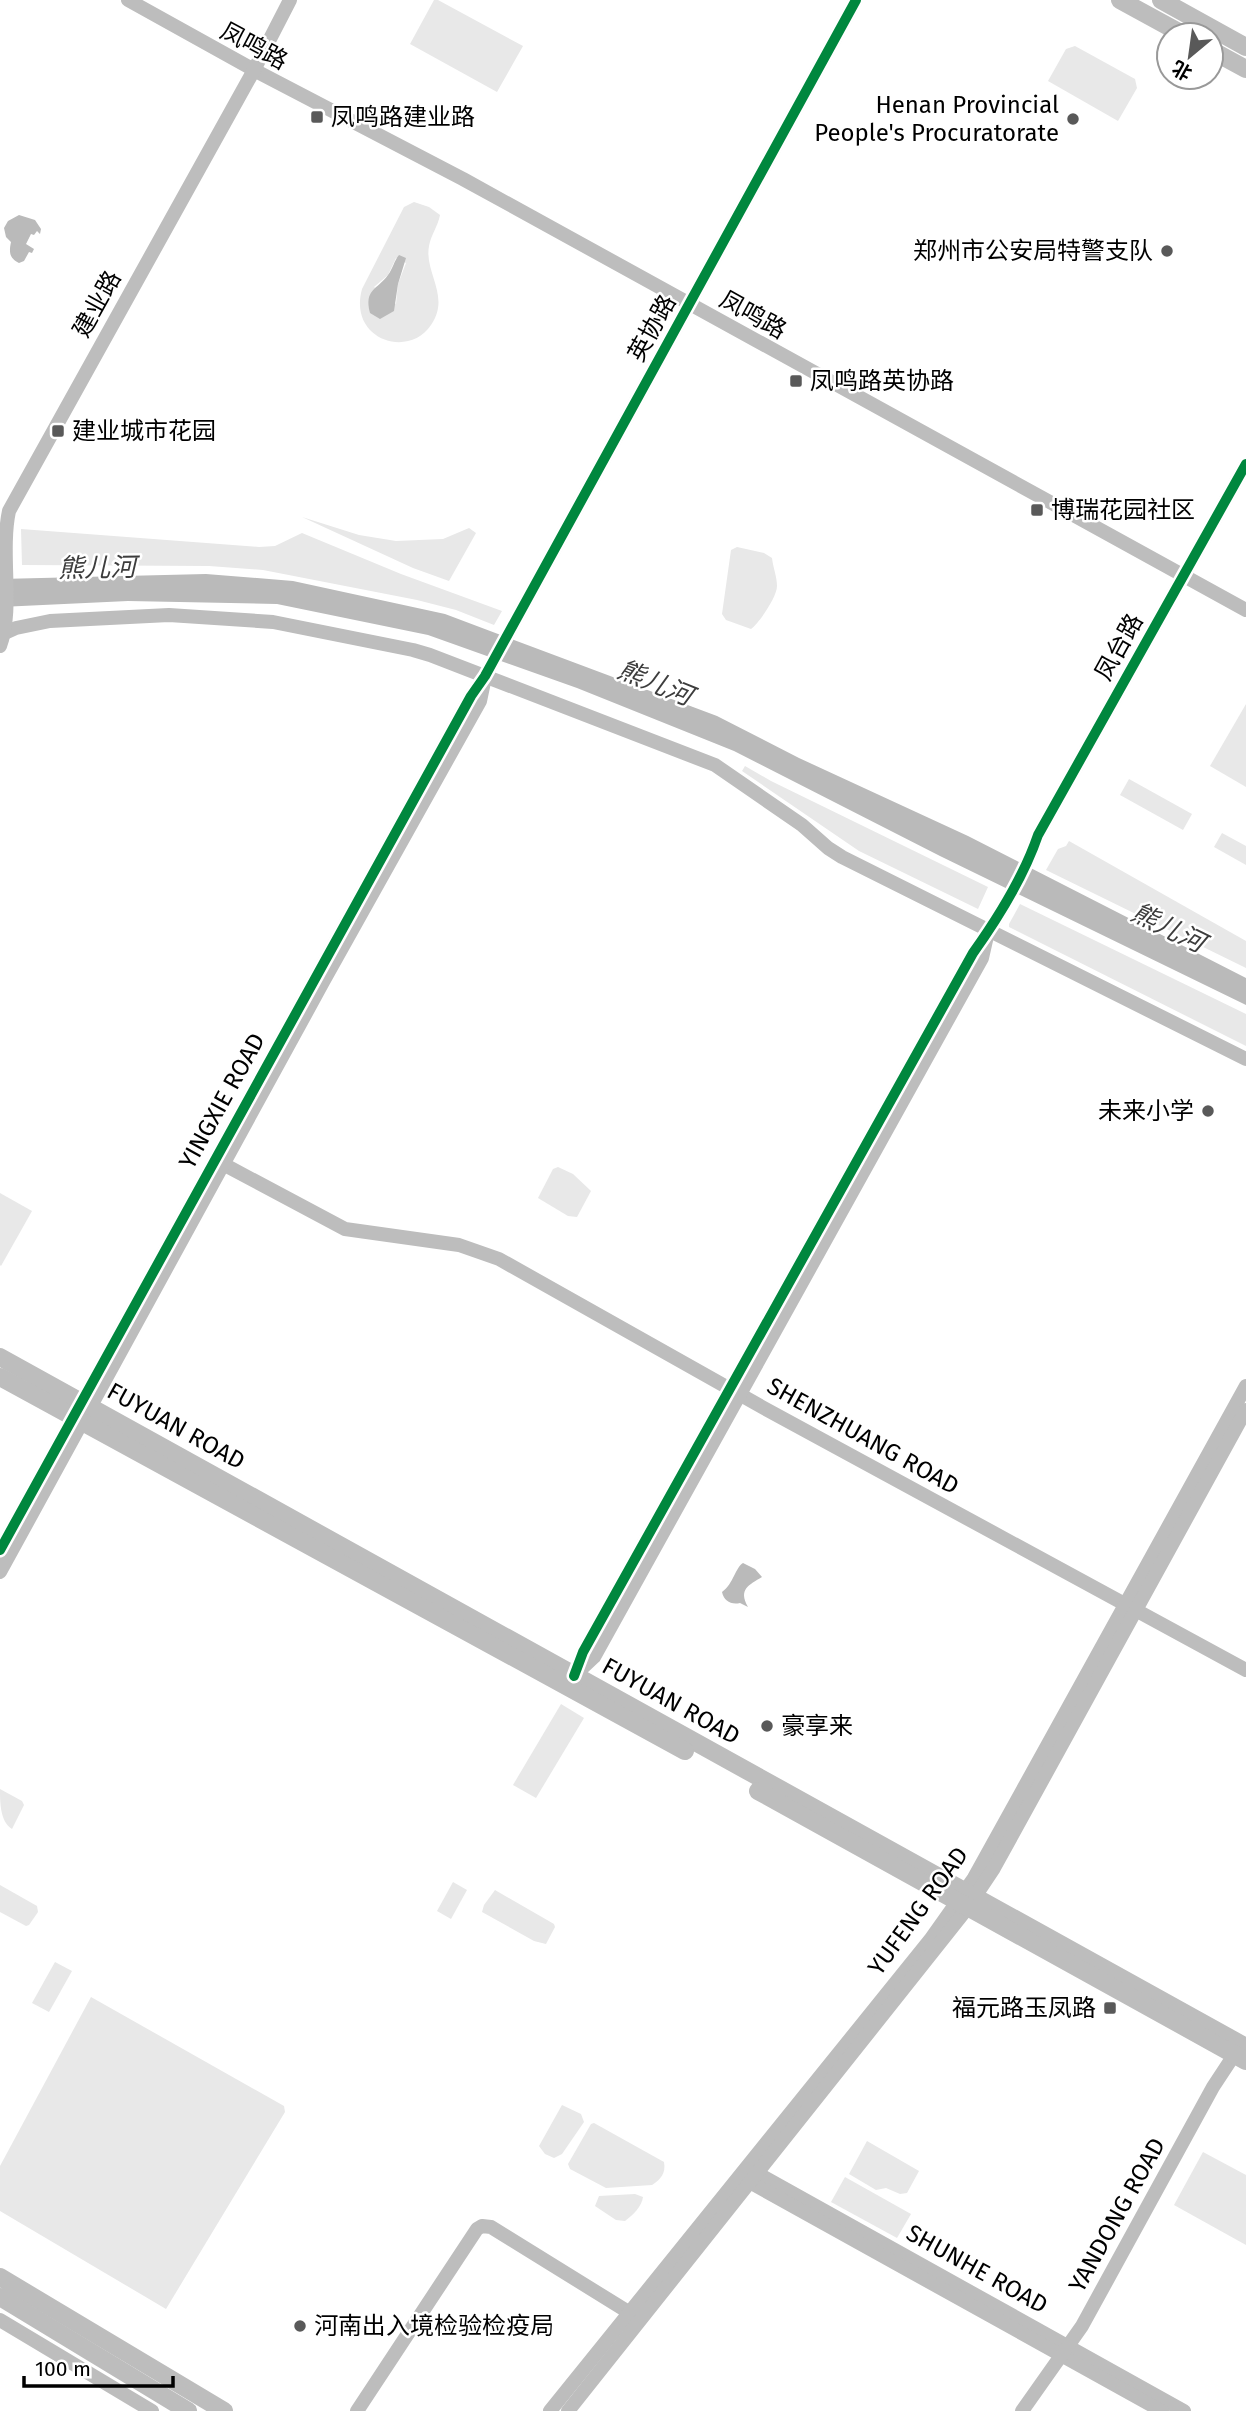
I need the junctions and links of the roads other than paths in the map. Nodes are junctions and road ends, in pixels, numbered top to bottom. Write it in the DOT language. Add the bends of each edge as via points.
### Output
graph roads {
  1 [pos="128,0"];
  2 [pos="290,0"];
  3 [pos="856,0"];
  4 [pos="1120,0"];
  5 [pos="1161,0"];
  6 [pos="1158,21"];
  7 [pos="1246,47"];
  8 [pos="1225,58"];
  9 [pos="1246,69"];
  10 [pos="254,70"];
  11 [pos="689,303"];
  12 [pos="1246,464"];
  13 [pos="1246,484"];
  14 [pos="1188,578"];
  15 [pos="1246,610"];
  16 [pos="3,640"];
  17 [pos="487,672"];
  18 [pos="989,931"];
  19 [pos="1246,1059"];
  20 [pos="223,1164"];
  21 [pos="0,1357"];
  22 [pos="0,1377"];
  23 [pos="1246,1385"];
  24 [pos="735,1392"];
  25 [pos="1246,1410"];
  26 [pos="82,1412"];
  27 [pos="0,1549"];
  28 [pos="0,1572"];
  29 [pos="1131,1607"];
  30 [pos="1246,1670"];
  31 [pos="574,1676"];
  32 [pos="966,1899"];
  33 [pos="1243,2049"];
  34 [pos="749,2175"];
  35 [pos="0,2277"];
  36 [pos="0,2297"];
  37 [pos="630,2313"];
  38 [pos="0,2320"];
  39 [pos="1066,2351"];
  40 [pos="152,2411"];
  41 [pos="188,2411"];
  42 [pos="224,2411"];
  43 [pos="358,2411"];
  44 [pos="550,2411"];
  45 [pos="568,2411"];
  46 [pos="1022,2411"];
  47 [pos="1162,2411"];
  48 [pos="1184,2411"];
  1 -- 10 [label="street, 凤鸣路"];
  2 -- 10 [label="street, 建业路"];
  3 -- 11 [label="street, 英协路"];
  4 -- 6 [label="main road"];
  5 -- 7 [label="main road"];
  8 -- 9 [label="main road"];
  10 -- 11 [label="street, 凤鸣路"];
  10 -- 16 [label="street, 建业路" via="15,499 7,519"];
  11 -- 14 [label="street, 凤鸣路"];
  11 -- 17 [label="street, 英协路"];
  12 -- 14 [label="street, 凤台路"];
  13 -- 14 [label="street, 凤台路"];
  14 -- 15 [label="street, 凤鸣路"];
  14 -- 18 [label="street, 凤台路" via="1046,839 1032,851"];
  16 -- 17 [label="street" via="16,628 50,621 169,615 273,622 413,650"];
  17 -- 18 [label="street" via="715,765 842,857"];
  17 -- 20 [label="street, YINGXIE ROAD" via="480,701"];
  17 -- 26 [label="street, YINGXIE ROAD" via="326,956"];
  18 -- 19 [label="street"];
  18 -- 24 [label="street, 凤台路" via="982,958"];
  20 -- 24 [label="street, SHENZHUANG ROAD" via="345,1229 459,1245 499,1259"];
  20 -- 26 [label="street, YINGXIE ROAD"];
  21 -- 26 [label="main road, FUYUAN ROAD"];
  22 -- 26 [label="main road, FUYUAN ROAD"];
  23 -- 29 [label="street, YUFENG ROAD"];
  24 -- 29 [label="street, SHENZHUANG ROAD"];
  24 -- 31 [label="street, 凤台路" via="594,1657"];
  25 -- 29 [label="street, YUFENG ROAD"];
  26 -- 27 [label="street, YINGXIE ROAD"];
  26 -- 28 [label="street, YINGXIE ROAD"];
  26 -- 31 [label="main road, FUYUAN ROAD"];
  26 -- 32 [label="main road, FUYUAN ROAD"];
  29 -- 30 [label="street, SHENZHUANG ROAD"];
  29 -- 32 [label="street, YUFENG ROAD" via="994,1868"];
  31 -- 32 [label="main road, FUYUAN ROAD"];
  32 -- 33 [label="main road, FUYUAN ROAD"];
  32 -- 34 [label="street, YUFENG ROAD"];
  33 -- 39 [label="street, YANDONG ROAD" via="1209,2094"];
  34 -- 37 [label="street, YUFENG ROAD"];
  34 -- 39 [label="street, SHUNHE ROAD"];
  34 -- 45 [label="street, YUFENG ROAD"];
  35 -- 42 [label="main road"];
  36 -- 41 [label="main road"];
  37 -- 43 [label="street" via="491,2227 482,2226"];
  37 -- 44 [label="street, YUFENG ROAD"];
  38 -- 40 [label="street"];
  39 -- 46 [label="street, YANDONG ROAD"];
  39 -- 47 [label="street, SHUNHE ROAD"];
  39 -- 48 [label="street, SHUNHE ROAD"];
}
